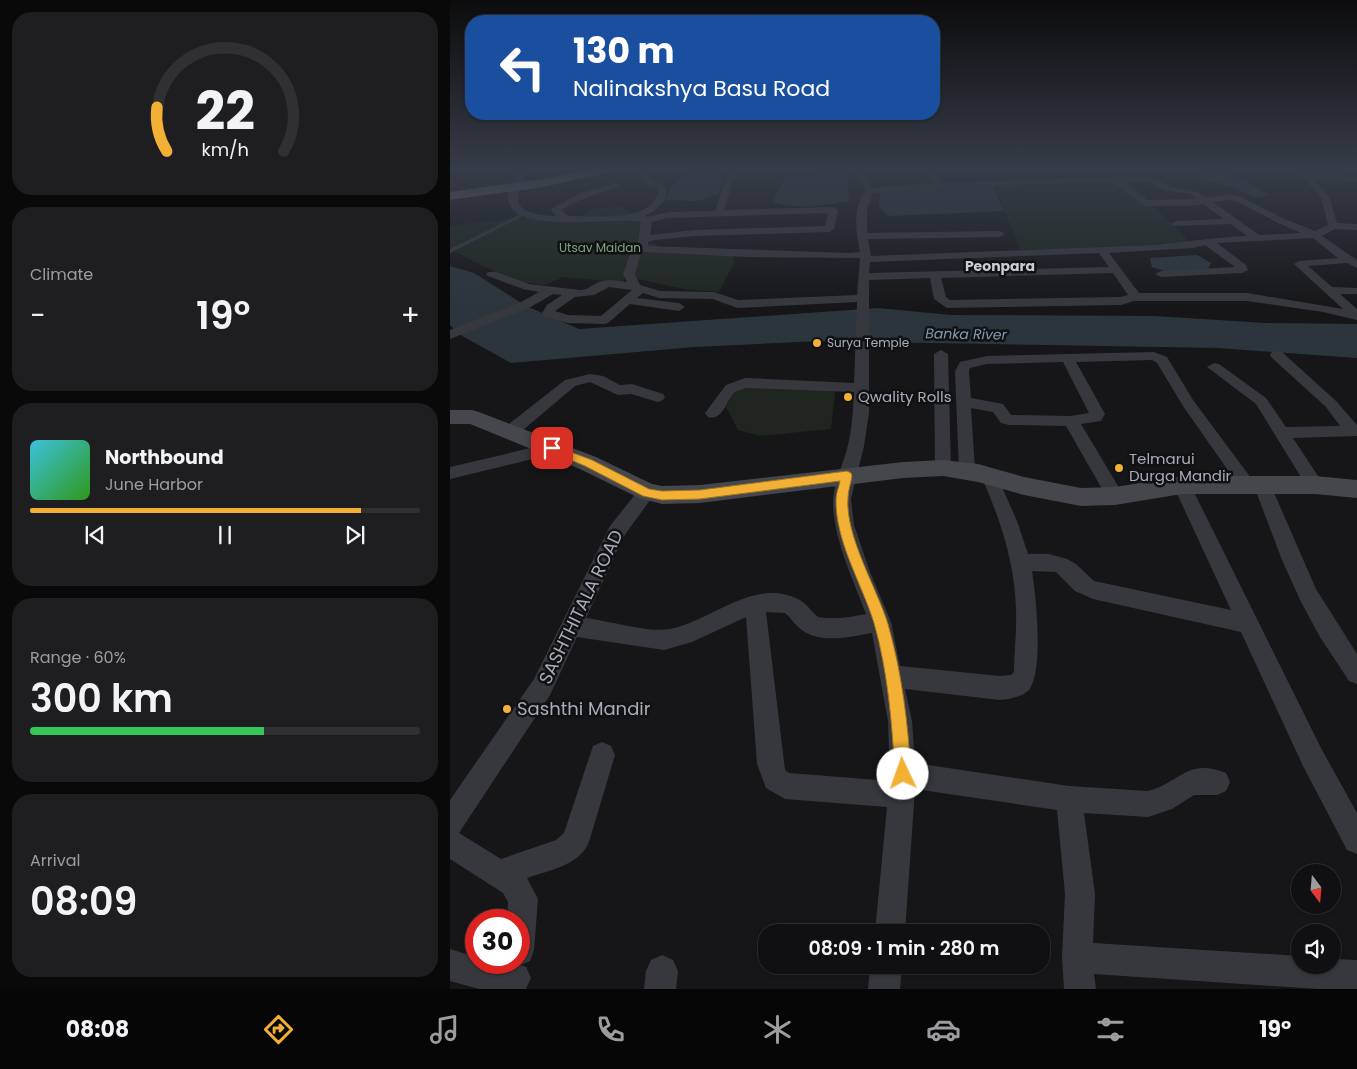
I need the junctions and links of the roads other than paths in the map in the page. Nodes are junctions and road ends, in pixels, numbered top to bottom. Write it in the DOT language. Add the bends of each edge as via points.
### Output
graph roads {
  1 [pos="523,215"];
  2 [pos="536,215"];
  3 [pos="561,215"];
  4 [pos="639,215"];
  5 [pos="676,215"];
  6 [pos="832,215"];
  7 [pos="862,215"];
  8 [pos="1224,215"];
  9 [pos="1269,215"];
  10 [pos="1329,215"];
  11 [pos="563,218"];
  12 [pos="634,218"];
  13 [pos="645,221"];
  14 [pos="1232,221"];
  15 [pos="1176,224"];
  16 [pos="1332,226"];
  17 [pos="1357,226"];
  18 [pos="1000,234"];
  19 [pos="1315,235"];
  20 [pos="862,236"];
  21 [pos="1257,238"];
  22 [pos="1276,238"];
  23 [pos="1206,242"];
  24 [pos="642,245"];
  25 [pos="1102,250"];
  26 [pos="450,251"];
  27 [pos="1299,256"];
  28 [pos="866,257"];
  29 [pos="1353,263"];
  30 [pos="1116,270"];
  31 [pos="492,274"];
  32 [pos="1161,274"];
  33 [pos="935,275"];
  34 [pos="863,278"];
  35 [pos="638,288"];
  36 [pos="551,290"];
  37 [pos="1330,290"];
  38 [pos="1357,291"];
  39 [pos="573,293"];
  40 [pos="1133,297"];
  41 [pos="627,300"];
  42 [pos="729,303"];
  43 [pos="863,304"];
  44 [pos="1357,316"];
  45 [pos="452,333"];
  46 [pos="942,354"];
  47 [pos="1277,355"];
  48 [pos="1068,358"];
  49 [pos="1214,367"];
  50 [pos="860,388"];
  51 [pos="658,397"];
  52 [pos="963,402"];
  53 [pos="713,413"];
  54 [pos="450,417"];
  55 [pos="1070,421"];
  56 [pos="1355,431"];
  57 [pos="510,432"];
  58 [pos="1281,432"];
  59 [pos="552,448"];
  60 [pos="943,468"];
  61 [pos="967,471"];
  62 [pos="450,473"];
  63 [pos="847,476"];
  64 [pos="990,476"];
  65 [pos="1255,484"];
  66 [pos="1182,485"];
  67 [pos="1315,485"];
  68 [pos="1357,489"];
  69 [pos="647,492"];
  70 [pos="1115,496"];
  71 [pos="1021,562"];
  72 [pos="755,605"];
  73 [pos="880,622"];
  74 [pos="1249,624"];
  75 [pos="572,626"];
  76 [pos="1357,673"];
  77 [pos="892,676"];
  78 [pos="602,755"];
  79 [pos="1217,782"];
  80 [pos="902,784"];
  81 [pos="1069,798"];
  82 [pos="450,823"];
  83 [pos="1355,829"];
  84 [pos="450,843"];
  85 [pos="498,874"];
  86 [pos="523,909"];
  87 [pos="891,924"];
  88 [pos="1077,958"];
  89 [pos="450,965"];
  90 [pos="465,970"];
  91 [pos="885,974"];
  92 [pos="1357,976"];
  93 [pos="884,989"];
  94 [pos="1080,989"];
  1 -- 26 [label="lane"];
  2 -- 11 [label="street"];
  3 -- 11 [label="street"];
  4 -- 12 [label="street"];
  5 -- 13 [label="street"];
  6 -- 24 [label="street" via="829,229 694,233 652,237"];
  7 -- 20 [label="street"];
  8 -- 14 [label="street"];
  9 -- 19 [label="street"];
  10 -- 16 [label="street"];
  11 -- 12 [label="street"];
  12 -- 13 [label="street"];
  13 -- 24 [label="street"];
  14 -- 15 [label="street"];
  14 -- 21 [label="street"];
  16 -- 17 [label="street"];
  16 -- 19 [label="street"];
  18 -- 20 [label="street"];
  19 -- 22 [label="street"];
  19 -- 29 [label="street"];
  20 -- 28 [label="street"];
  21 -- 22 [label="street"];
  21 -- 23 [label="street"];
  22 -- 27 [label="street"];
  23 -- 25 [label="street"];
  23 -- 32 [label="street" via="1228,255 1242,270"];
  24 -- 28 [label="street" via="747,254"];
  24 -- 35 [label="street" via="629,274"];
  25 -- 28 [label="street"];
  25 -- 30 [label="street"];
  27 -- 29 [label="street"];
  27 -- 37 [label="street" via="1299,264"];
  28 -- 34 [label="street"];
  30 -- 33 [label="street"];
  30 -- 40 [label="street"];
  31 -- 36 [label="street" via="520,285"];
  33 -- 34 [label="street"];
  33 -- 40 [label="street" via="940,299 947,304 1121,301"];
  34 -- 43 [label="street"];
  35 -- 39 [label="street" via="608,284 585,294"];
  35 -- 41 [label="street"];
  35 -- 42 [label="street" via="668,295 714,296"];
  36 -- 39 [label="street"];
  36 -- 45 [label="street" via="525,305"];
  37 -- 38 [label="street"];
  37 -- 44 [label="street"];
  39 -- 41 [label="street" via="548,312 567,319 597,322 609,318"];
  40 -- 44 [label="street" via="1247,297"];
  41 -- 42 [label="street" via="699,308"];
  42 -- 43 [label="street"];
  43 -- 50 [label="street"];
  46 -- 60 [label="street"];
  47 -- 56 [label="street" via="1331,404"];
  48 -- 52 [label="street" via="986,360 965,365 962,371"];
  48 -- 55 [label="street" via="1097,414 1096,417"];
  48 -- 65 [label="street" via="1158,357 1188,404"];
  49 -- 58 [label="street" via="1261,401"];
  50 -- 53 [label="street" via="745,383 730,388"];
  50 -- 63 [label="street" via="856,446"];
  51 -- 57 [label="street" via="636,389 618,390 598,379 579,379 570,382"];
  52 -- 55 [label="street" via="998,408 1010,420"];
  52 -- 61 [label="street"];
  54 -- 57 [label="street" via="472,417"];
  55 -- 70 [label="street"];
  56 -- 58 [label="street"];
  57 -- 59 [label="street"];
  58 -- 67 [label="street"];
  59 -- 62 [label="street"];
  59 -- 69 [label="street"];
  60 -- 61 [label="street"];
  60 -- 63 [label="street"];
  61 -- 64 [label="street"];
  63 -- 69 [label="street" via="678,496"];
  63 -- 73 [label="street" via="842,499 845,525"];
  64 -- 70 [label="street" via="1052,492"];
  64 -- 71 [label="street" via="1014,535"];
  65 -- 66 [label="street"];
  65 -- 67 [label="street"];
  65 -- 76 [label="street" via="1315,610"];
  66 -- 70 [label="street"];
  66 -- 74 [label="street"];
  67 -- 68 [label="street"];
  69 -- 75 [label="street, SASHTHITALA ROAD" via="617,531"];
  71 -- 74 [label="street" via="1065,567 1078,583 1093,590"];
  71 -- 77 [label="street" via="1026,600 1025,673 1022,682 1014,687 1000,688"];
  72 -- 73 [label="street" via="789,605 797,608 807,621 827,628"];
  72 -- 75 [label="street" via="731,613 693,633 669,639 648,639"];
  72 -- 80 [label="street" via="770,764 775,779 785,786"];
  73 -- 77 [label="street"];
  74 -- 83 [label="street" via="1312,758"];
  75 -- 82 [label="street, SASHTHITALA ROAD" via="542,687"];
  77 -- 80 [label="street" via="900,721"];
  78 -- 85 [label="street" via="575,842 564,850"];
  79 -- 81 [label="street" via="1190,782 1163,800 1148,804"];
  80 -- 81 [label="street"];
  80 -- 87 [label="street"];
  81 -- 88 [label="street" via="1080,894"];
  84 -- 85 [label="street"];
  85 -- 86 [label="street" via="513,883 523,900"];
  88 -- 92 [label="street"];
  88 -- 94 [label="street"];
  89 -- 90 [label="street"];
  91 -- 93 [label="street"];
}
